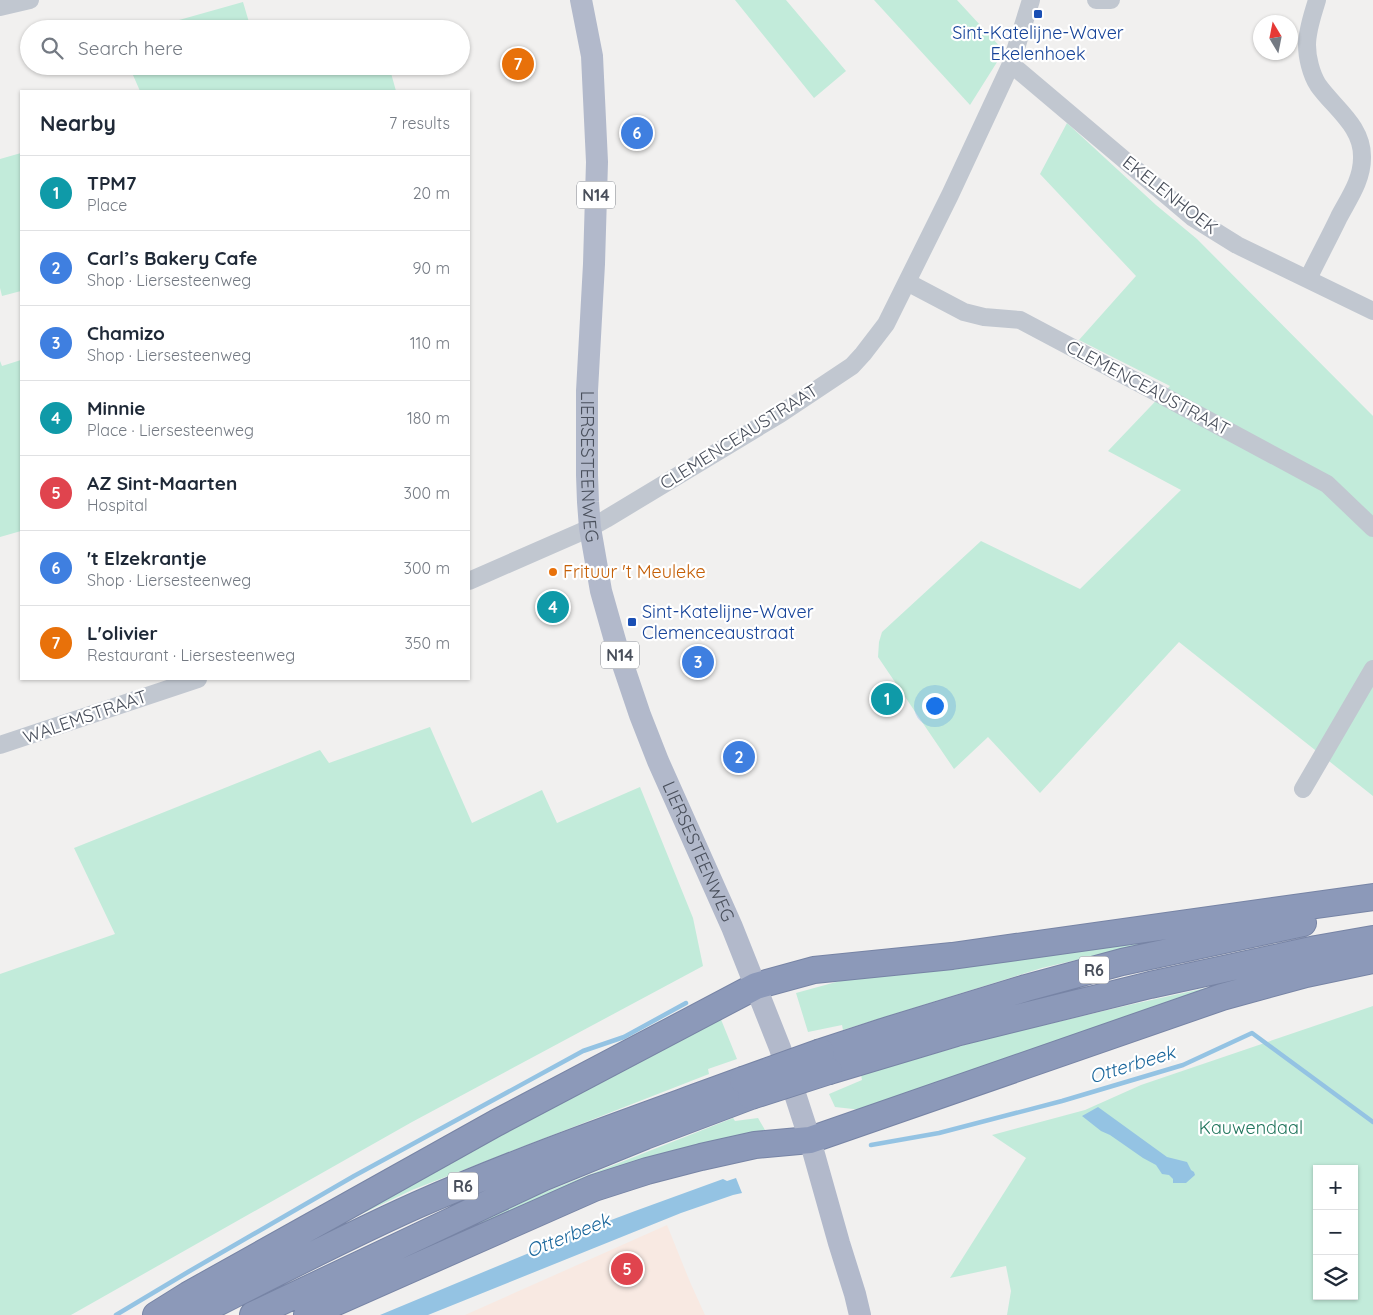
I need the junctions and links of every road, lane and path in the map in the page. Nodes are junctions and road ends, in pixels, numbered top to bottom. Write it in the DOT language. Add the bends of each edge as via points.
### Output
graph roads {
  1 [pos="30,0"];
  2 [pos="581,0"];
  3 [pos="1031,0"];
  4 [pos="1096,0"];
  5 [pos="1111,0"];
  6 [pos="1317,0"];
  7 [pos="0,7"];
  8 [pos="1011,64"];
  9 [pos="1308,278"];
  10 [pos="907,282"];
  11 [pos="1373,311"];
  12 [pos="590,528"];
  13 [pos="1373,528"];
  14 [pos="470,581"];
  15 [pos="1373,669"];
  16 [pos="195,680"];
  17 [pos="0,746"];
  18 [pos="1303,790"];
  19 [pos="1373,897"];
  20 [pos="1373,911"];
  21 [pos="1373,939"];
  22 [pos="1373,960"];
  23 [pos="756,986"];
  24 [pos="825,1062"];
  25 [pos="747,1088"];
  26 [pos="810,1140"];
  27 [pos="156,1315"];
  28 [pos="193,1315"];
  29 [pos="253,1315"];
  30 [pos="307,1315"];
  31 [pos="860,1315"];
  1 -- 7 [label="street"];
  2 -- 12 [label="main road, LIERSESTEENWEG / N14" via="592,56 597,162 587,391 586,475"];
  3 -- 8 [label="street, CLEMENCEAUSTRAAT"];
  4 -- 5 [label="street"];
  6 -- 9 [label="street" via="1307,44 1310,64 1317,83 1358,135 1362,158 1359,178"];
  8 -- 9 [label="street, EKELENHOEK" via="1192,217 1237,245"];
  8 -- 10 [label="street, CLEMENCEAUSTRAAT"];
  9 -- 11 [label="street, EKELENHOEK"];
  10 -- 12 [label="street, CLEMENCEAUSTRAAT" via="886,324 852,366"];
  10 -- 13 [label="street, CLEMENCEAUSTRAAT" via="964,312 1020,320 1327,484"];
  12 -- 14 [label="street"];
  12 -- 23 [label="main road, LIERSESTEENWEG / N14" via="601,591 640,715"];
  15 -- 18 [label="street"];
  16 -- 17 [label="street, WALEMSTRAAT"];
  19 -- 23 [label="highway" via="952,956 814,970"];
  20 -- 24 [label="highway, R6" via="1122,962 882,1032"];
  21 -- 24 [label="highway, R6" via="1150,984"];
  22 -- 26 [label="highway" via="1222,997"];
  23 -- 26 [label="main road, LIERSESTEENWEG / N14"];
  23 -- 27 [label="highway" via="496,1123"];
  24 -- 25 [label="highway, R6, bridge"];
  25 -- 28 [label="highway, R6" via="521,1162 417,1205"];
  25 -- 29 [label="highway, R6" via="645,1136 542,1178"];
  26 -- 30 [label="highway" via="755,1146 701,1157 647,1170 594,1188"];
  26 -- 31 [label="main road, N14"];
}
